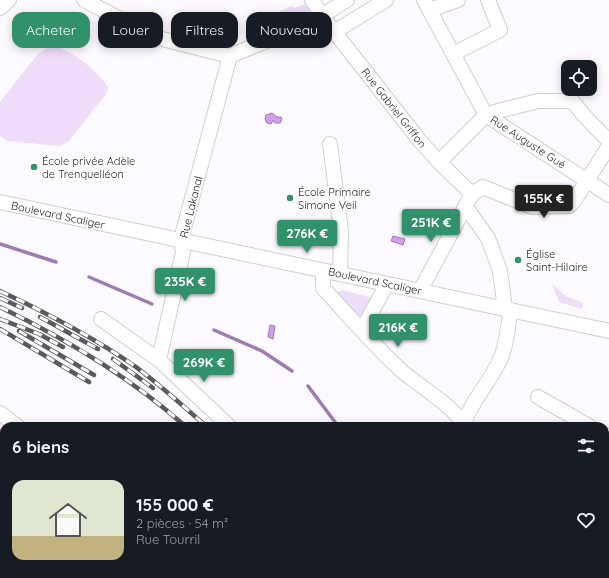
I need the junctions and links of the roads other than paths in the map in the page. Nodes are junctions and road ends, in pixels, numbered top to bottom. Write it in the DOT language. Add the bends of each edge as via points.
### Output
graph roads {
  1 [pos="9,0"];
  2 [pos="84,0"];
  3 [pos="312,0"];
  4 [pos="347,0"];
  5 [pos="386,0"];
  6 [pos="458,0"];
  7 [pos="488,0"];
  8 [pos="427,5"];
  9 [pos="0,8"];
  10 [pos="320,12"];
  11 [pos="328,12"];
  12 [pos="332,29"];
  13 [pos="334,32"];
  14 [pos="250,48"];
  15 [pos="453,54"];
  16 [pos="230,56"];
  17 [pos="486,116"];
  18 [pos="609,141"];
  19 [pos="330,144"];
  20 [pos="609,146"];
  21 [pos="439,162"];
  22 [pos="587,181"];
  23 [pos="609,195"];
  24 [pos="468,200"];
  25 [pos="0,202"];
  26 [pos="182,241"];
  27 [pos="323,270"];
  28 [pos="340,274"];
  29 [pos="387,284"];
  30 [pos="420,291"];
  31 [pos="508,309"];
  32 [pos="101,319"];
  33 [pos="362,330"];
  34 [pos="609,332"];
  35 [pos="159,360"];
  36 [pos="538,397"];
  37 [pos="0,413"];
  38 [pos="11,422"];
  39 [pos="225,422"];
  40 [pos="461,422"];
  41 [pos="465,422"];
  42 [pos="582,422"];
  1 -- 9 [label="street"];
  2 -- 16 [label="street" via="154,37"];
  3 -- 10 [label="street, Rue Gabriel Griffon"];
  4 -- 11 [label="street"];
  5 -- 13 [label="street"];
  6 -- 8 [label="street"];
  7 -- 15 [label="street" via="500,30"];
  8 -- 15 [label="street"];
  12 -- 13 [label="street, Rue Gabriel Griffon"];
  13 -- 21 [label="street, Rue Gabriel Griffon"];
  14 -- 16 [label="street"];
  15 -- 17 [label="street"];
  16 -- 26 [label="street, Rue Lakanal"];
  17 -- 18 [label="street" via="538,101 572,100"];
  17 -- 21 [label="street"];
  17 -- 22 [label="street, Rue Auguste Gué"];
  19 -- 28 [label="street" via="341,231"];
  20 -- 22 [label="street"];
  21 -- 24 [label="street, Rue Gabriel Griffon"];
  22 -- 23 [label="street, Rue Auguste Gué"];
  22 -- 24 [label="street" via="569,206 532,207 483,187"];
  24 -- 30 [label="street"];
  24 -- 31 [label="street, Rue Gabriel Griffon" via="488,238 500,271"];
  25 -- 26 [label="street, Boulevard Scaliger"];
  26 -- 27 [label="street, Boulevard Scaliger"];
  26 -- 35 [label="street, Rue Lakanal" via="183,252"];
  27 -- 28 [label="street, Boulevard Scaliger"];
  27 -- 33 [label="street" via="323,288"];
  28 -- 29 [label="street, Boulevard Scaliger"];
  29 -- 30 [label="street, Boulevard Scaliger"];
  29 -- 33 [label="street"];
  30 -- 31 [label="street, Boulevard Scaliger"];
  31 -- 34 [label="street, Boulevard Scaliger"];
  31 -- 41 [label="street, Rue Gabriel Griffon" via="504,349 499,363"];
  32 -- 35 [label="street"];
  33 -- 40 [label="street" via="403,372 455,412"];
  35 -- 39 [label="street"];
  36 -- 42 [label="street"];
  37 -- 38 [label="street"];
}
